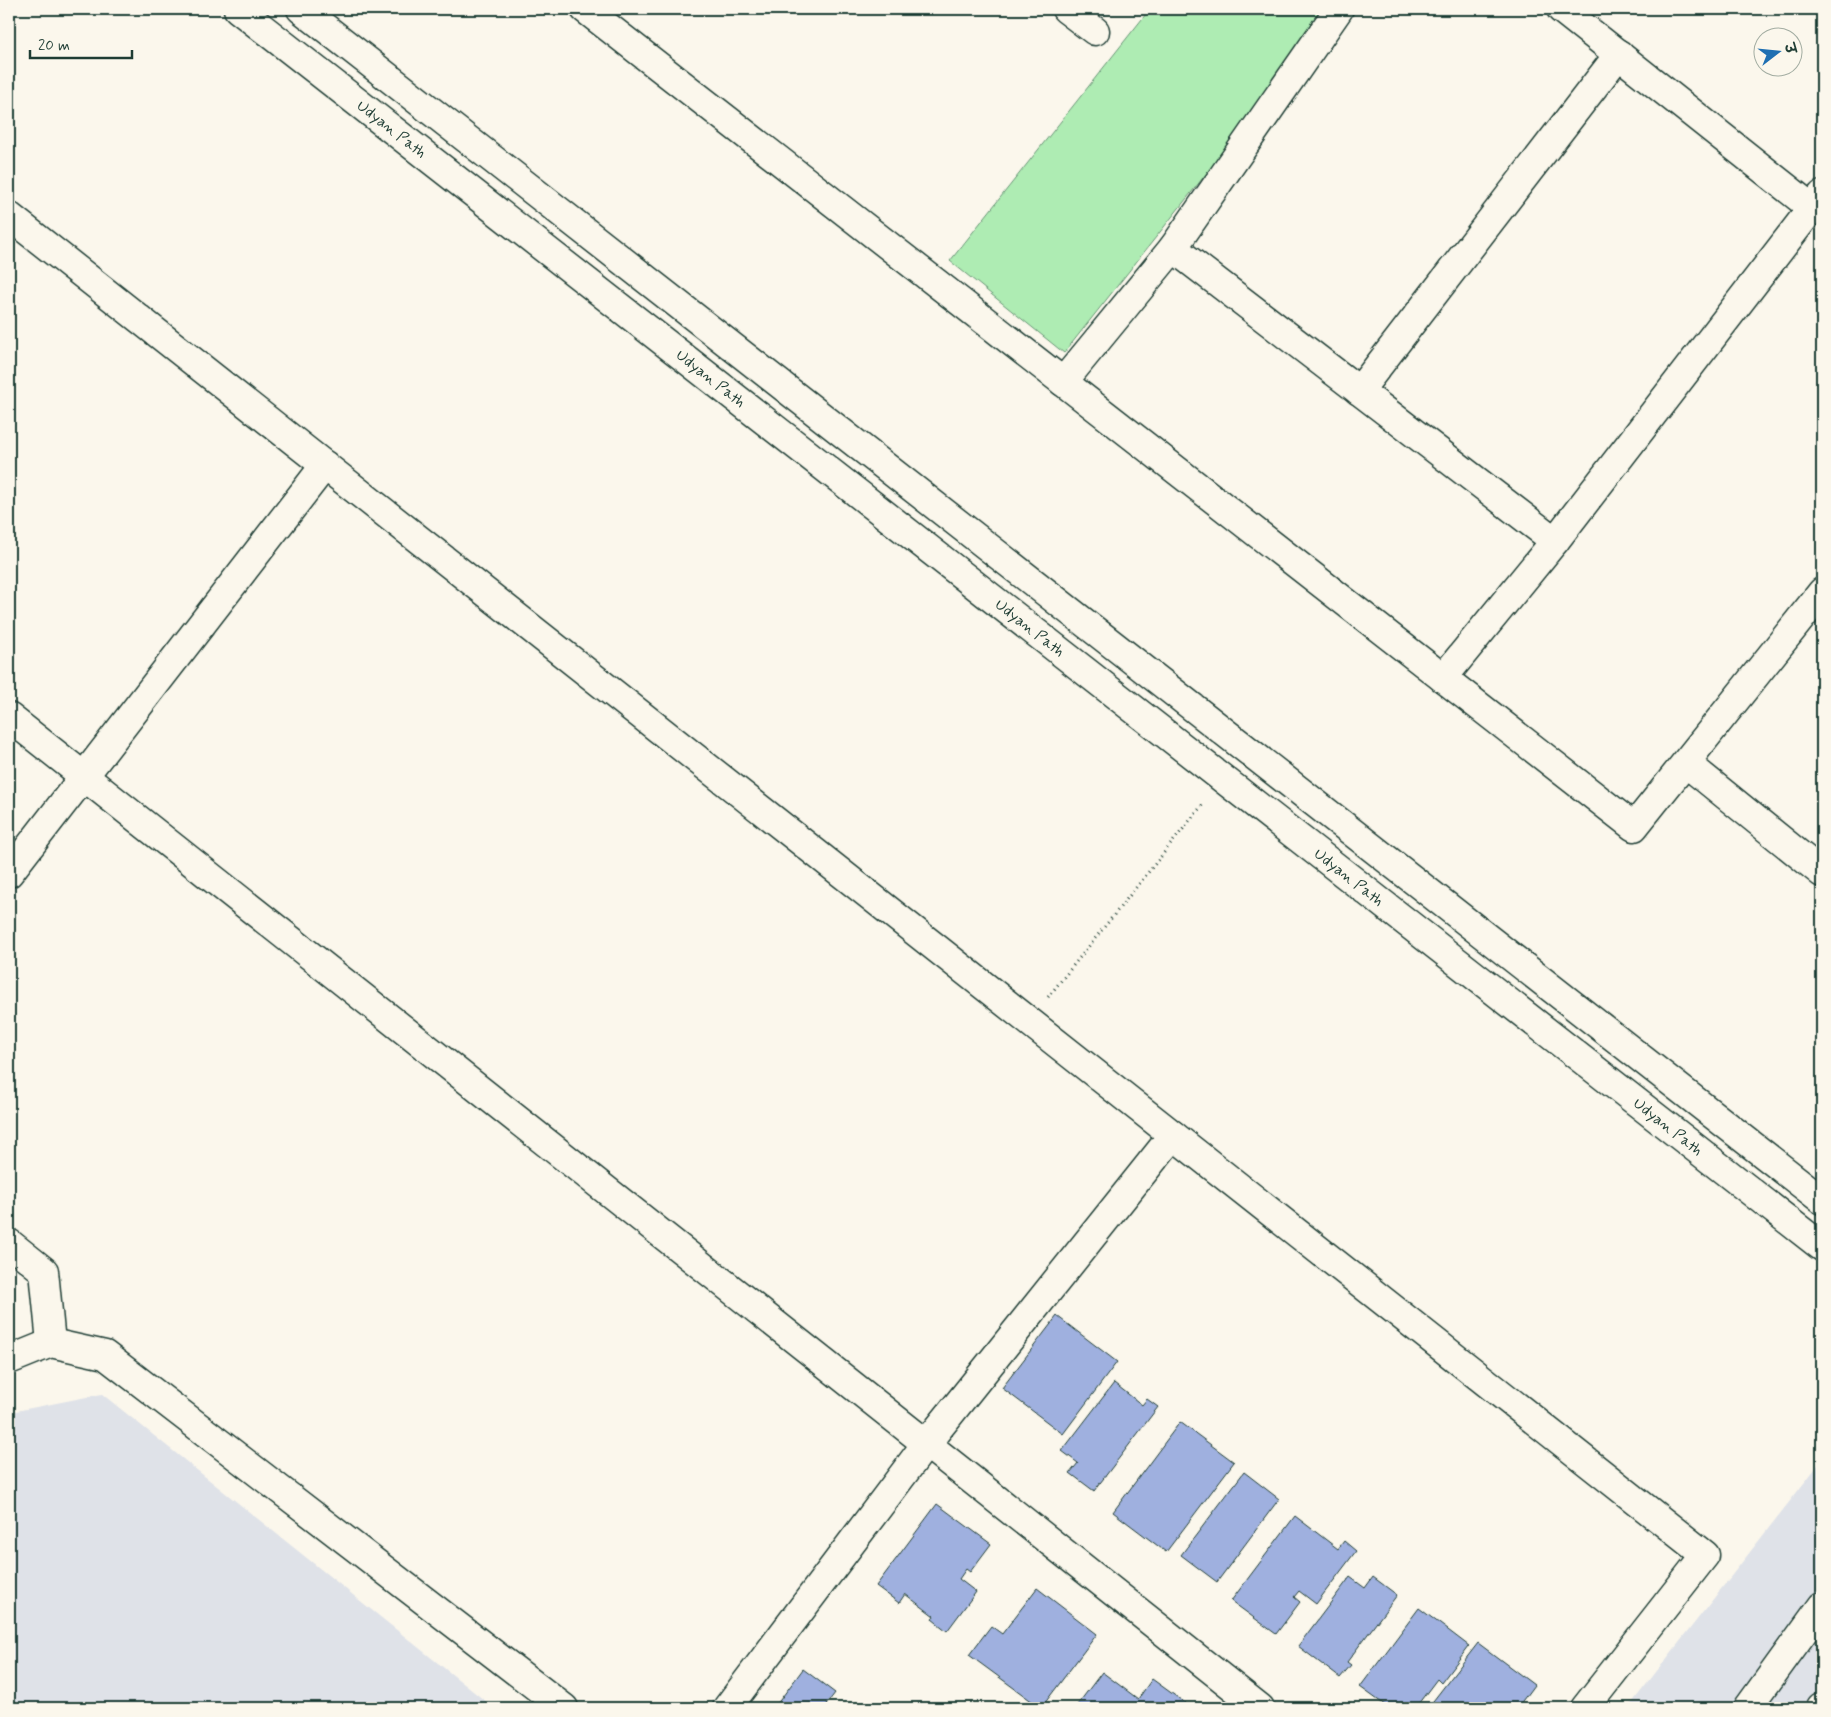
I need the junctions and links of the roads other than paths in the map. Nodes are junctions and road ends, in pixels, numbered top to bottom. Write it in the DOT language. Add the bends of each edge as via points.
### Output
graph roads {
  1 [pos="238,9"];
  2 [pos="301,9"];
  3 [pos="585,9"];
  4 [pos="1066,9"];
  5 [pos="1338,9"];
  6 [pos="1561,9"];
  7 [pos="1095,31"];
  8 [pos="1619,54"];
  9 [pos="1817,201"];
  10 [pos="9,216"];
  11 [pos="1173,248"];
  12 [pos="1063,382"];
  13 [pos="1358,391"];
  14 [pos="325,465"];
  15 [pos="1555,541"];
  16 [pos="1822,592"];
  17 [pos="1443,678"];
  18 [pos="9,718"];
  19 [pos="1686,763"];
  20 [pos="83,776"];
  21 [pos="9,873"];
  22 [pos="1822,873"];
  23 [pos="1173,1135"];
  24 [pos="1822,1200"];
  25 [pos="9,1243"];
  26 [pos="1822,1247"];
  27 [pos="51,1344"];
  28 [pos="9,1360"];
  29 [pos="926,1444"];
  30 [pos="1822,1606"];
  31 [pos="564,1708"];
  32 [pos="727,1708"];
  33 [pos="1260,1708"];
  34 [pos="1585,1708"];
  35 [pos="1748,1708"];
  1 -- 26 [label="street, Udyan Path"];
  2 -- 24 [label="street"];
  3 -- 12 [label="street"];
  4 -- 7 [label="street"];
  5 -- 11 [label="street"];
  6 -- 8 [label="street"];
  8 -- 9 [label="street"];
  8 -- 13 [label="street"];
  9 -- 15 [label="street"];
  10 -- 14 [label="street"];
  11 -- 12 [label="street"];
  11 -- 13 [label="street"];
  12 -- 17 [label="street"];
  13 -- 15 [label="street"];
  14 -- 20 [label="street"];
  14 -- 23 [label="street"];
  15 -- 17 [label="street"];
  16 -- 19 [label="street"];
  17 -- 19 [label="street" via="1634,827"];
  18 -- 20 [label="street"];
  19 -- 22 [label="street"];
  20 -- 21 [label="street"];
  20 -- 29 [label="street"];
  23 -- 29 [label="street"];
  23 -- 34 [label="street" via="1705,1555"];
  25 -- 27 [label="street" via="44,1271"];
  27 -- 28 [label="street"];
  27 -- 31 [label="street" via="105,1354"];
  29 -- 32 [label="street"];
  29 -- 33 [label="street"];
  30 -- 35 [label="street"];
}
